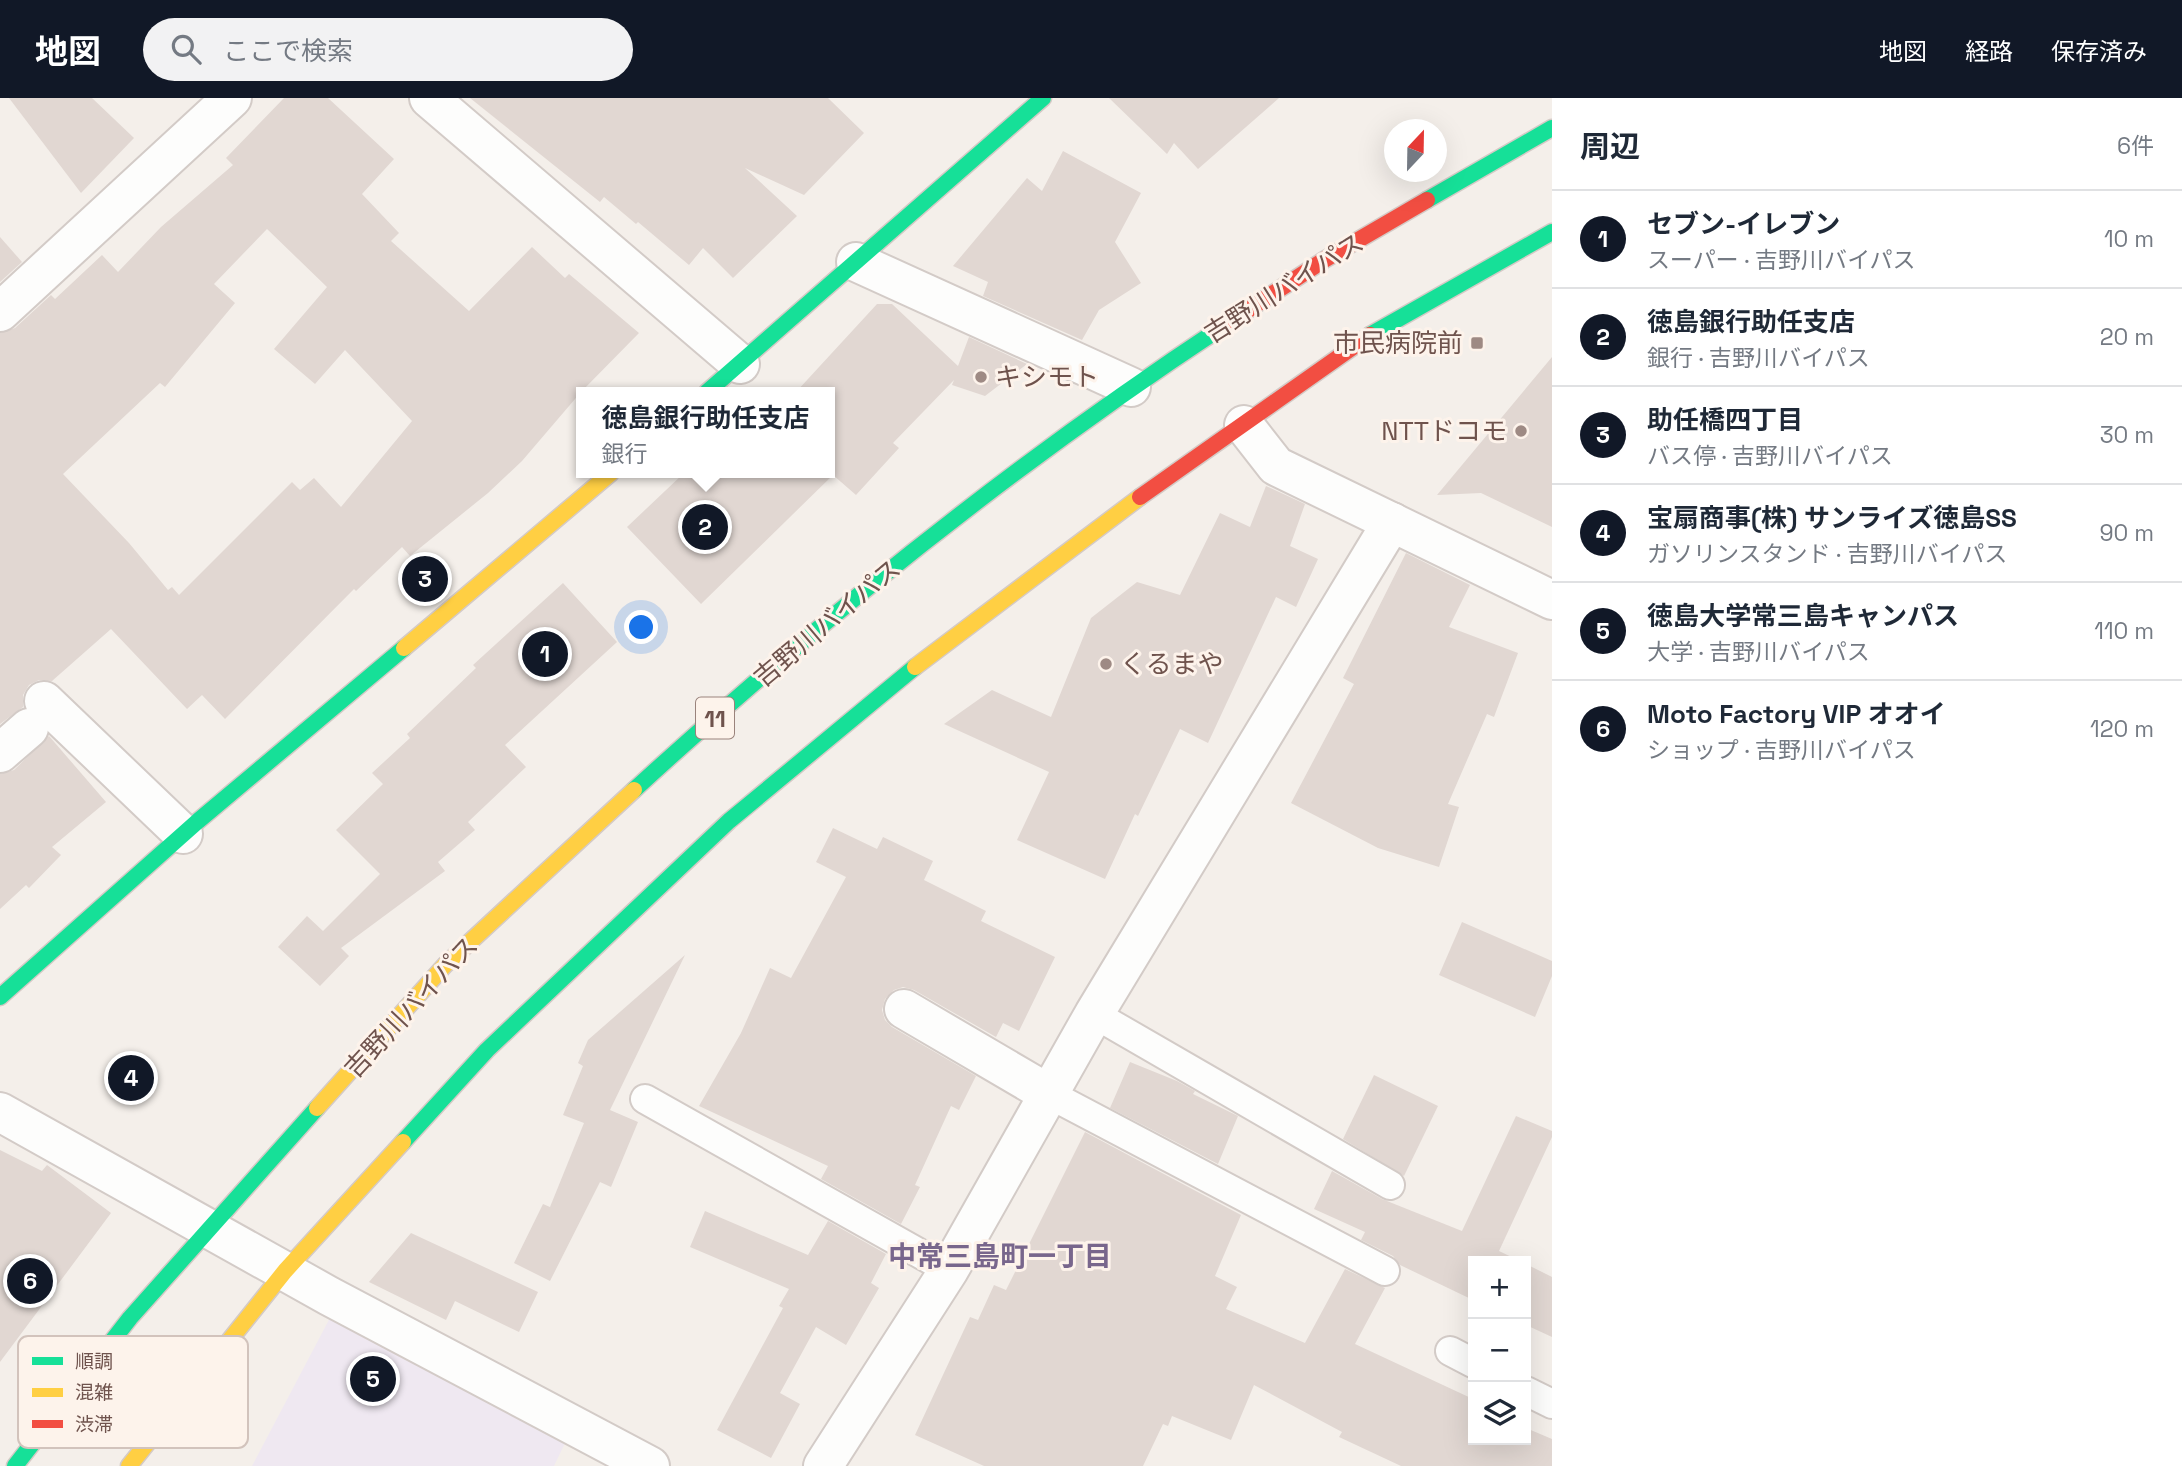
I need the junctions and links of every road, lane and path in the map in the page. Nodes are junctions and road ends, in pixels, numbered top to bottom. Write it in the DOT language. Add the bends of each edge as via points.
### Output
graph roads {
  1 [pos="232,98"];
  2 [pos="429,98"];
  3 [pos="1043,98"];
  4 [pos="1552,128"];
  5 [pos="1552,232"];
  6 [pos="856,262"];
  7 [pos="0,312"];
  8 [pos="740,364"];
  9 [pos="713,387"];
  10 [pos="1131,387"];
  11 [pos="1244,425"];
  12 [pos="605,478"];
  13 [pos="1392,522"];
  14 [pos="1552,600"];
  15 [pos="0,753"];
  16 [pos="183,834"];
  17 [pos="0,997"];
  18 [pos="904,1009"];
  19 [pos="1094,1014"];
  20 [pos="1049,1094"];
  21 [pos="645,1099"];
  22 [pos="0,1112"];
  23 [pos="1390,1185"];
  24 [pos="208,1228"];
  25 [pos="949,1270"];
  26 [pos="285,1271"];
  27 [pos="1385,1271"];
  28 [pos="116,1336"];
  29 [pos="233,1336"];
  30 [pos="1531,1394"];
  31 [pos="1552,1404"];
  32 [pos="29,1448"];
  33 [pos="143,1448"];
  34 [pos="15,1466"];
  35 [pos="129,1466"];
  36 [pos="650,1466"];
  37 [pos="824,1466"];
  1 -- 7 [label="street"];
  2 -- 8 [label="street"];
  3 -- 6 [label="main road"];
  4 -- 10 [label="main road, 吉野川バイパス / 11" via="1324,260"];
  5 -- 11 [label="main road" via="1355,344"];
  6 -- 8 [label="main road"];
  6 -- 10 [label="street"];
  8 -- 9 [label="main road"];
  10 -- 24 [label="main road, 吉野川バイパス / 11" via="893,565 669,758 445,965"];
  11 -- 13 [label="street" via="1276,466"];
  11 -- 26 [label="main road" via="1192,458 951,637 729,821 487,1050"];
  12 -- 16 [label="main road"];
  13 -- 14 [label="street"];
  13 -- 19 [label="street"];
  15 -- 16 [label="street" via="36,714"];
  16 -- 17 [label="main road"];
  18 -- 20 [label="street"];
  19 -- 20 [label="street"];
  19 -- 23 [label="lane"];
  20 -- 25 [label="street"];
  20 -- 27 [label="lane"];
  21 -- 25 [label="lane"];
  22 -- 24 [label="street"];
  24 -- 26 [label="street"];
  24 -- 28 [label="main road, 吉野川バイパス / 11"];
  25 -- 37 [label="street"];
  26 -- 29 [label="main road"];
  26 -- 36 [label="street"];
  30 -- 31 [label="lane"];
  32 -- 34 [label="main road, 吉野川バイパス / 11"];
  33 -- 35 [label="main road"];
}
